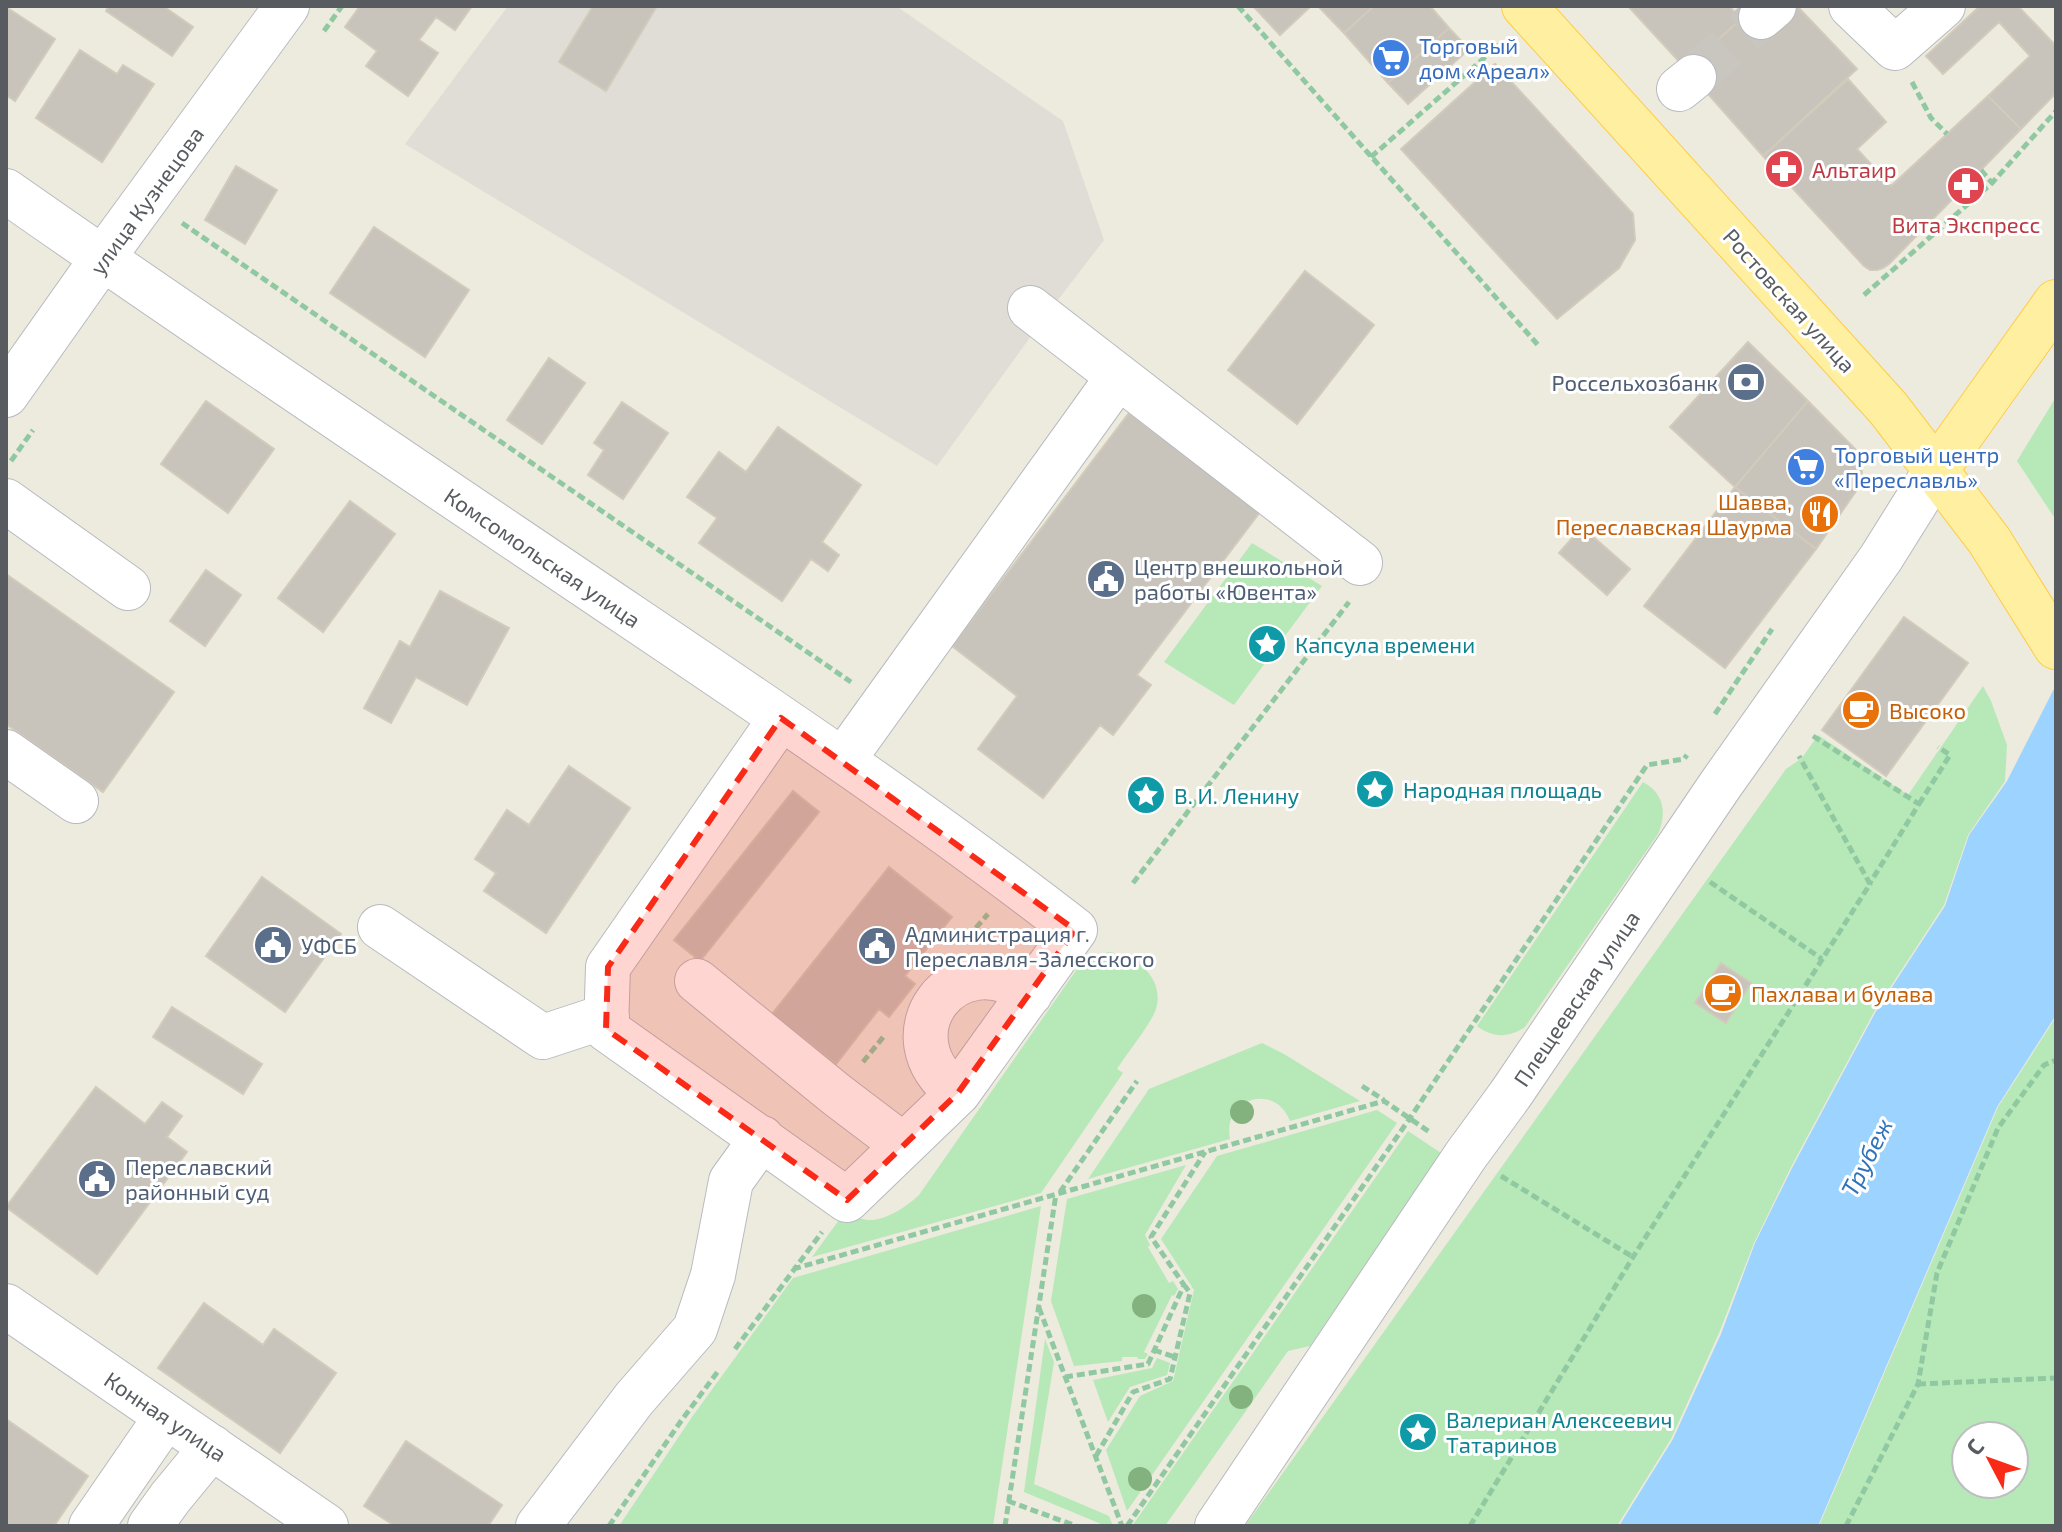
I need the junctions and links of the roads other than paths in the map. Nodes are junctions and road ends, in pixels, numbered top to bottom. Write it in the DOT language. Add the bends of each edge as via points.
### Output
graph roads {
  1 [pos="287,6"];
  2 [pos="1524,6"];
  3 [pos="1851,6"];
  4 [pos="1943,6"];
  5 [pos="6,191"];
  6 [pos="102,259"];
  7 [pos="2056,302"];
  8 [pos="1030,308"];
  9 [pos="1118,377"];
  10 [pos="6,395"];
  11 [pos="1936,470"];
  12 [pos="6,501"];
  13 [pos="1357,578"];
  14 [pos="128,588"];
  15 [pos="2045,630"];
  16 [pos="781,718"];
  17 [pos="6,752"];
  18 [pos="855,783"];
  19 [pos="76,801"];
  20 [pos="380,927"];
  21 [pos="697,981"];
  22 [pos="1030,994"];
  23 [pos="607,1016"];
  24 [pos="958,1093"];
  25 [pos="762,1138"];
  26 [pos="903,1145"];
  27 [pos="6,1306"];
  28 [pos="166,1417"];
  29 [pos="212,1447"];
  30 [pos="91,1526"];
  31 [pos="150,1526"];
  32 [pos="326,1526"];
  33 [pos="538,1526"];
  34 [pos="1217,1526"];
  1 -- 6 [label="street, улица Кузнецова"];
  2 -- 11 [label="main road, Ростовская улица" via="1888,408"];
  3 -- 4 [label="street" via="1895,48"];
  5 -- 6 [label="street, Комсомольская улица"];
  6 -- 10 [label="street, улица Кузнецова"];
  6 -- 16 [label="street, Комсомольская улица"];
  7 -- 11 [label="main road"];
  8 -- 9 [label="street"];
  9 -- 13 [label="street"];
  9 -- 18 [label="street" via="883,704"];
  11 -- 15 [label="main road, Ростовская улица" via="1989,540"];
  11 -- 34 [label="street, Плещеевская улица" via="1881,558 1466,1155"];
  12 -- 14 [label="street"];
  16 -- 18 [label="street, Комсомольская улица"];
  16 -- 23 [label="street" via="608,967"];
  17 -- 19 [label="street"];
  18 -- 22 [label="street, Комсомольская улица" via="1083,930"];
  20 -- 23 [label="street" via="543,1037"];
  21 -- 26 [label="street"];
  22 -- 24 [label="street"];
  22 -- 24 [label="street" via="1016,983 981,977 957,984 936,1004 927,1027 927,1053 936,1073"];
  23 -- 25 [label="street" via="606,1029"];
  24 -- 26 [label="street"];
  25 -- 26 [label="street" via="847,1200"];
  25 -- 33 [label="street" via="731,1181 713,1275 695,1329 634,1399"];
  27 -- 28 [label="street, Конная улица"];
  28 -- 29 [label="street, Конная улица"];
  28 -- 30 [label="street"];
  29 -- 31 [label="street"];
  29 -- 32 [label="street, Конная улица"];
}
